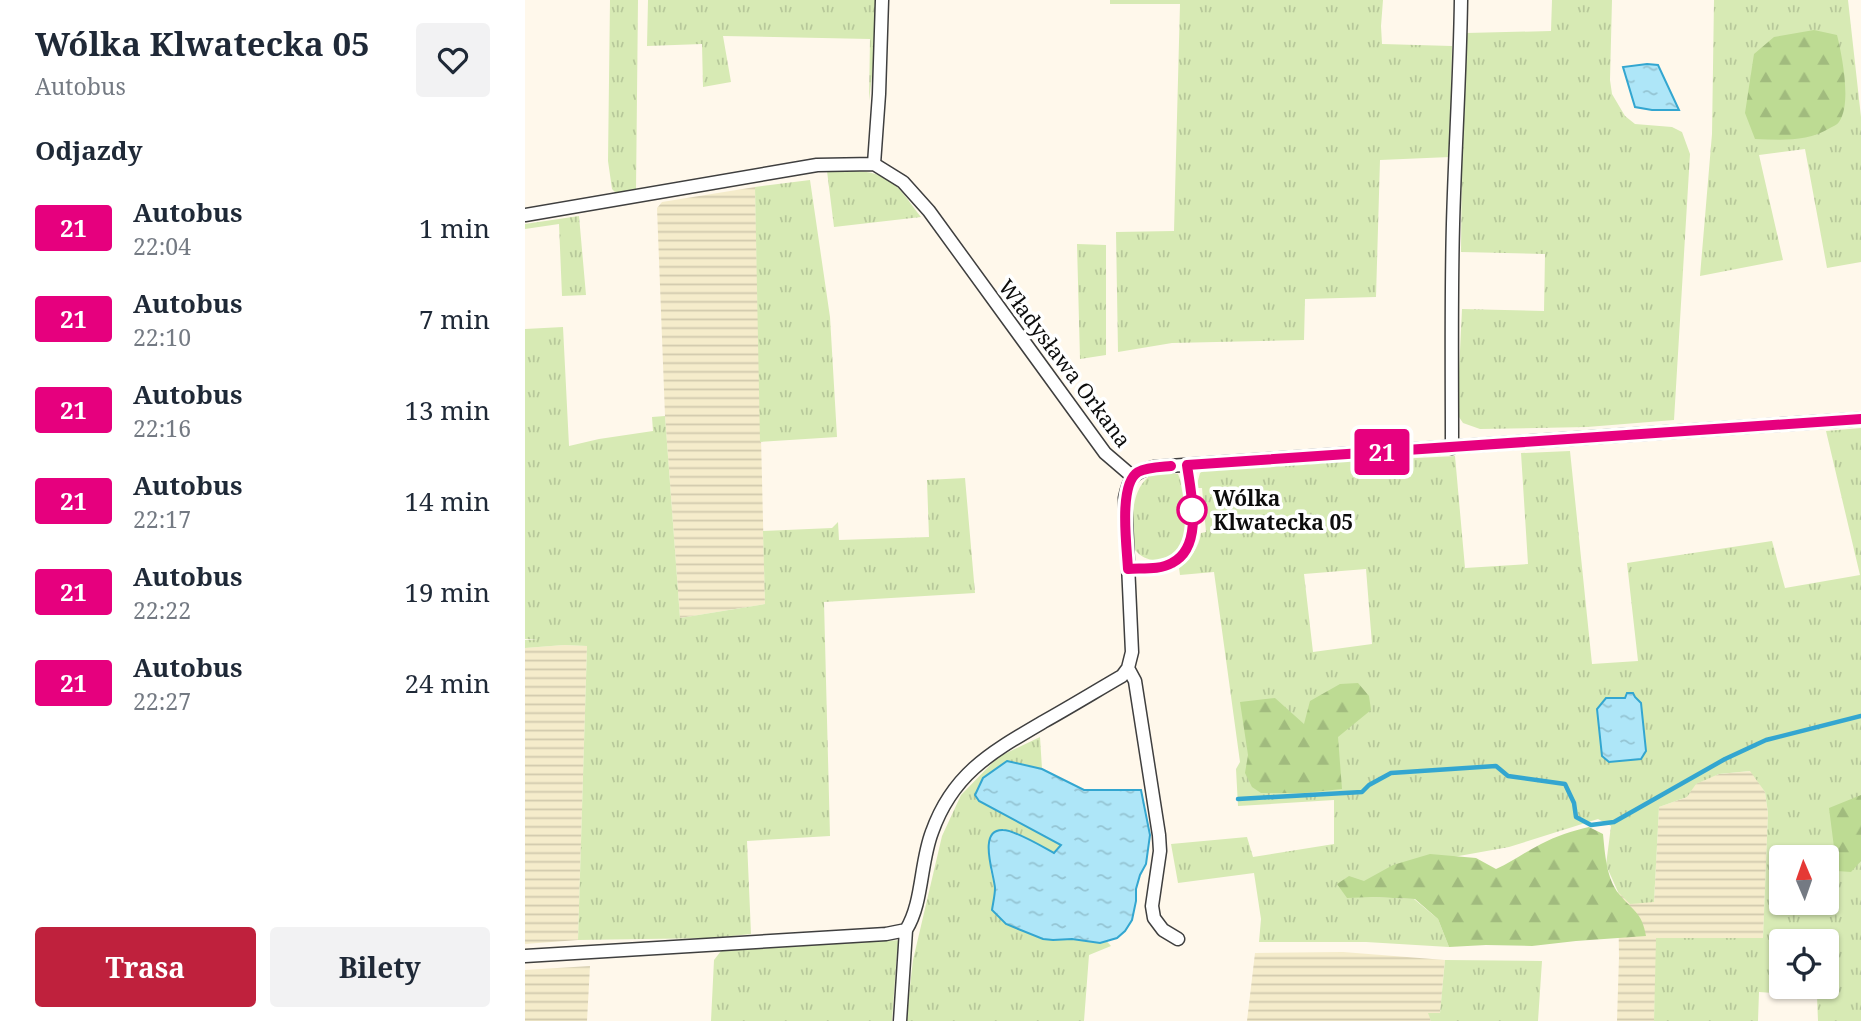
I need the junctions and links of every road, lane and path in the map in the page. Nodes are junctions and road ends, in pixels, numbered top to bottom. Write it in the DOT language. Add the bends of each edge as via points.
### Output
graph roads {
  1 [pos="882,0"];
  2 [pos="1461,0"];
  3 [pos="874,164"];
  4 [pos="525,215"];
  5 [pos="1861,419"];
  6 [pos="1452,447"];
  7 [pos="1133,477"];
  8 [pos="1128,668"];
  9 [pos="907,930"];
  10 [pos="1178,939"];
  11 [pos="525,956"];
  12 [pos="900,1021"];
  1 -- 3 [label="street"];
  2 -- 6 [label="street"];
  3 -- 4 [label="street" via="817,165"];
  3 -- 7 [label="street, Władysława Orkana" via="903,182 929,211 1105,453"];
  5 -- 6 [label="street"];
  6 -- 7 [label="street" via="1154,467"];
  7 -- 8 [label="street, Władysława Orkana" via="1125,498 1132,652"];
  8 -- 9 [label="street" via="969,771 931,833"];
  8 -- 10 [label="street" via="1135,681 1159,835 1151,905 1163,930"];
  9 -- 11 [label="street"];
  9 -- 12 [label="street"];
}
